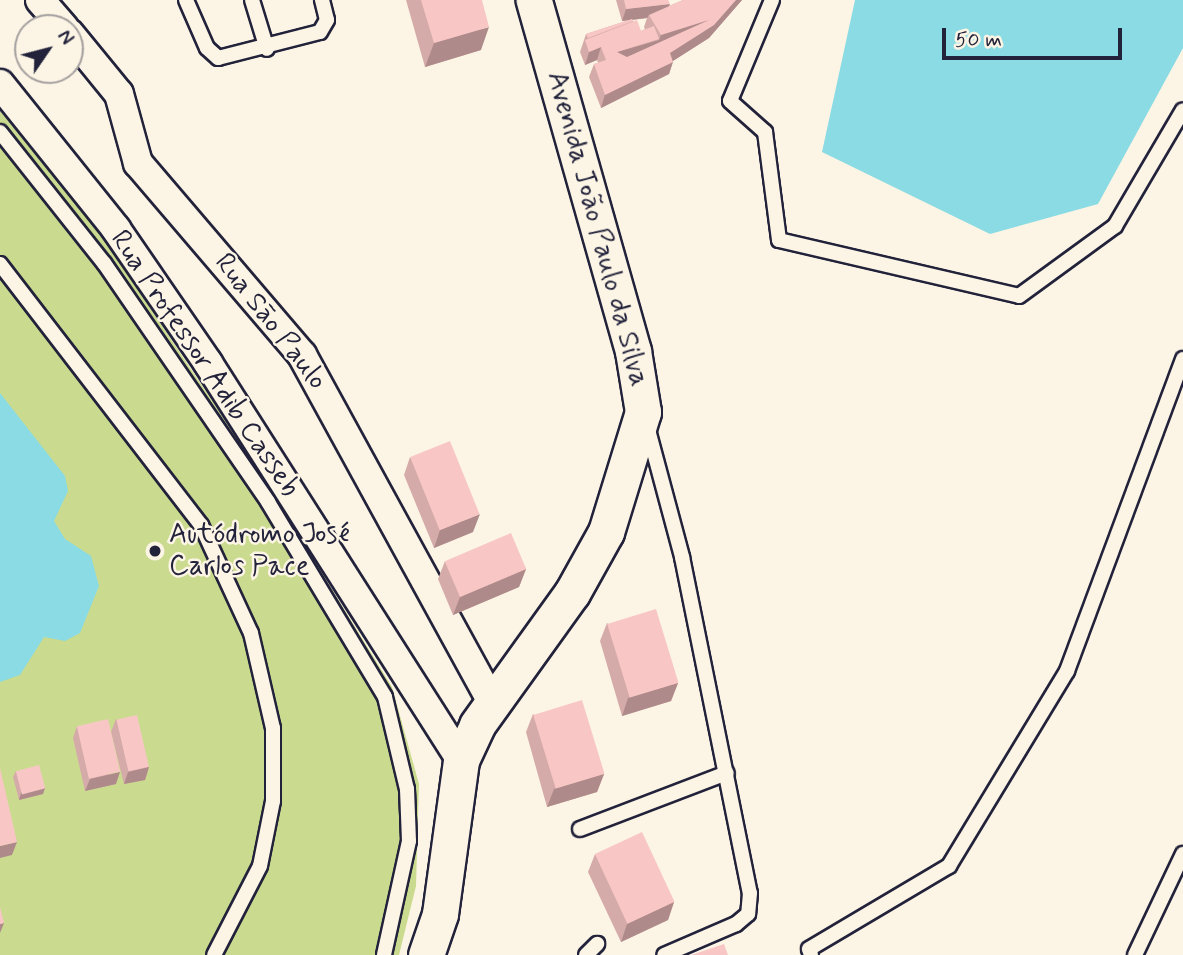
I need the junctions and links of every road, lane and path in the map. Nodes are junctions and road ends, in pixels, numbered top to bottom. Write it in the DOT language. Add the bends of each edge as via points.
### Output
graph roads {
  1 [pos="40,0"];
  2 [pos="186,0"];
  3 [pos="252,0"];
  4 [pos="322,0"];
  5 [pos="772,0"];
  6 [pos="536,1"];
  7 [pos="52,14"];
  8 [pos="267,49"];
  9 [pos="84,51"];
  10 [pos="0,84"];
  11 [pos="1183,110"];
  12 [pos="0,132"];
  13 [pos="0,264"];
  14 [pos="1183,359"];
  15 [pos="643,412"];
  16 [pos="492,702"];
  17 [pos="461,760"];
  18 [pos="727,773"];
  19 [pos="580,829"];
  20 [pos="1183,854"];
  21 [pos="214,955"];
  22 [pos="384,955"];
  23 [pos="426,955"];
  24 [pos="664,955"];
  25 [pos="811,955"];
  26 [pos="1135,955"];
  1 -- 7 [label="street"];
  2 -- 8 [label="lane" via="207,48 218,58"];
  3 -- 8 [label="lane"];
  4 -- 8 [label="lane" via="327,20 320,32"];
  5 -- 11 [label="lane" via="730,101 765,132 779,240 1019,296 1115,226"];
  6 -- 15 [label="street, Avenida João Paulo da Silva" via="633,351"];
  9 -- 16 [label="street, Rua Sāo Paulo" via="120,94 138,163 302,355"];
  10 -- 17 [label="street, Rua Professor Adib Casseb" via="116,229 208,363"];
  12 -- 22 [label="lane" via="104,263 268,502 385,697 407,789 409,841"];
  13 -- 21 [label="lane" via="194,514 251,633 273,728 274,801 260,866"];
  14 -- 25 [label="lane" via="1067,671 949,866 810,949"];
  15 -- 16 [label="street, Avenida João Paulo da Silva" via="606,531 572,593"];
  15 -- 18 [label="lane" via="682,557"];
  16 -- 17 [label="street, Avenida João Paulo da Silva"];
  17 -- 23 [label="street, Avenida João Paulo da Silva" via="440,914"];
  18 -- 19 [label="lane"];
  18 -- 24 [label="lane" via="748,914"];
  20 -- 26 [label="lane"];
}
